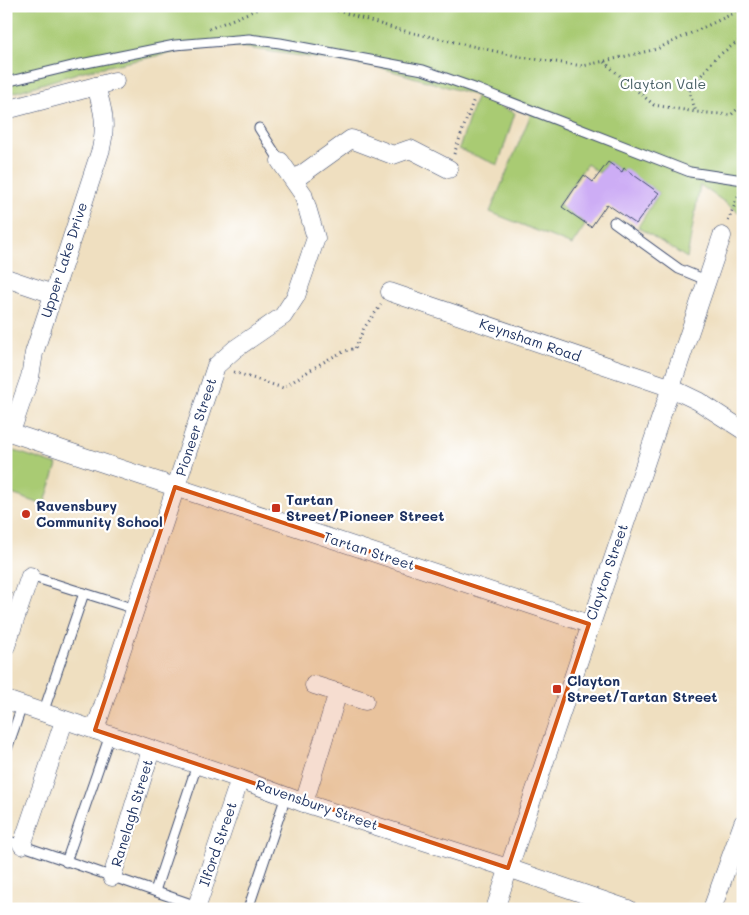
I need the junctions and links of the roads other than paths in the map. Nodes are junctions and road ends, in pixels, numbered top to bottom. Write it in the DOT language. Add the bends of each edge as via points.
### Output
graph roads {
  1 [pos="115,81"];
  2 [pos="6,82"];
  3 [pos="96,86"];
  4 [pos="6,110"];
  5 [pos="259,128"];
  6 [pos="280,161"];
  7 [pos="449,169"];
  8 [pos="294,180"];
  9 [pos="743,180"];
  10 [pos="614,222"];
  11 [pos="722,236"];
  12 [pos="6,278"];
  13 [pos="706,280"];
  14 [pos="390,292"];
  15 [pos="53,294"];
  16 [pos="669,388"];
  17 [pos="743,430"];
  18 [pos="9,432"];
  19 [pos="175,487"];
  20 [pos="30,576"];
  21 [pos="84,593"];
  22 [pos="135,610"];
  23 [pos="589,624"];
  24 [pos="6,646"];
  25 [pos="314,685"];
  26 [pos="338,692"];
  27 [pos="365,701"];
  28 [pos="14,703"];
  29 [pos="42,713"];
  30 [pos="64,721"];
  31 [pos="102,732"];
  32 [pos="151,750"];
  33 [pos="6,752"];
  34 [pos="197,765"];
  35 [pos="240,779"];
  36 [pos="286,796"];
  37 [pos="304,803"];
  38 [pos="743,823"];
  39 [pos="14,842"];
  40 [pos="66,862"];
  41 [pos="508,868"];
  42 [pos="112,877"];
  43 [pos="155,891"];
  44 [pos="197,907"];
  45 [pos="248,909"];
  46 [pos="495,909"];
  47 [pos="628,909"];
  48 [pos="712,909"];
  1 -- 3 [label="street"];
  2 -- 9 [label="lane" via="175,45 249,39 280,42 423,70 690,172"];
  3 -- 4 [label="street"];
  3 -- 15 [label="street, Upper Lake Drive" via="104,114 104,136"];
  5 -- 6 [label="lane"];
  6 -- 8 [label="street, Pioneer Street"];
  7 -- 8 [label="street" via="410,149 393,155 351,139"];
  8 -- 19 [label="street, Pioneer Street" via="303,194 316,238 296,296 283,316 216,366"];
  10 -- 13 [label="lane" via="679,269"];
  11 -- 13 [label="street, Clayton Street"];
  12 -- 15 [label="street"];
  13 -- 16 [label="street, Clayton Street"];
  14 -- 16 [label="street, Keynsham Road"];
  15 -- 18 [label="street, Upper Lake Drive" via="30,376"];
  16 -- 17 [label="street, Keynsham Road" via="698,401"];
  16 -- 23 [label="street, Clayton Street"];
  18 -- 19 [label="street, Tartan Street"];
  19 -- 22 [label="street, Pioneer Street"];
  19 -- 23 [label="street, Tartan Street"];
  20 -- 21 [label="lane"];
  20 -- 24 [label="street"];
  21 -- 22 [label="lane"];
  21 -- 29 [label="lane"];
  22 -- 31 [label="street, Pioneer Street"];
  23 -- 41 [label="street, Clayton Street"];
  25 -- 26 [label="street"];
  26 -- 27 [label="street"];
  26 -- 37 [label="street"];
  28 -- 29 [label="street, Ravensbury Street"];
  28 -- 33 [label="lane"];
  29 -- 30 [label="street, Ravensbury Street"];
  30 -- 31 [label="street, Ravensbury Street"];
  30 -- 39 [label="street"];
  31 -- 32 [label="street, Ravensbury Street"];
  31 -- 40 [label="lane"];
  32 -- 34 [label="street, Ravensbury Street"];
  32 -- 42 [label="street, Ranelagh Street"];
  34 -- 35 [label="street, Ravensbury Street"];
  34 -- 43 [label="lane"];
  35 -- 36 [label="street, Ravensbury Street"];
  35 -- 44 [label="street, Ilford Street"];
  36 -- 37 [label="street, Ravensbury Street"];
  36 -- 45 [label="lane"];
  37 -- 41 [label="street, Ravensbury Street"];
  38 -- 48 [label="street"];
  39 -- 40 [label="lane"];
  40 -- 42 [label="lane"];
  41 -- 46 [label="street, Clayton Street"];
  41 -- 47 [label="street, Ravensbury Street"];
  42 -- 43 [label="lane"];
  43 -- 44 [label="lane"];
}
